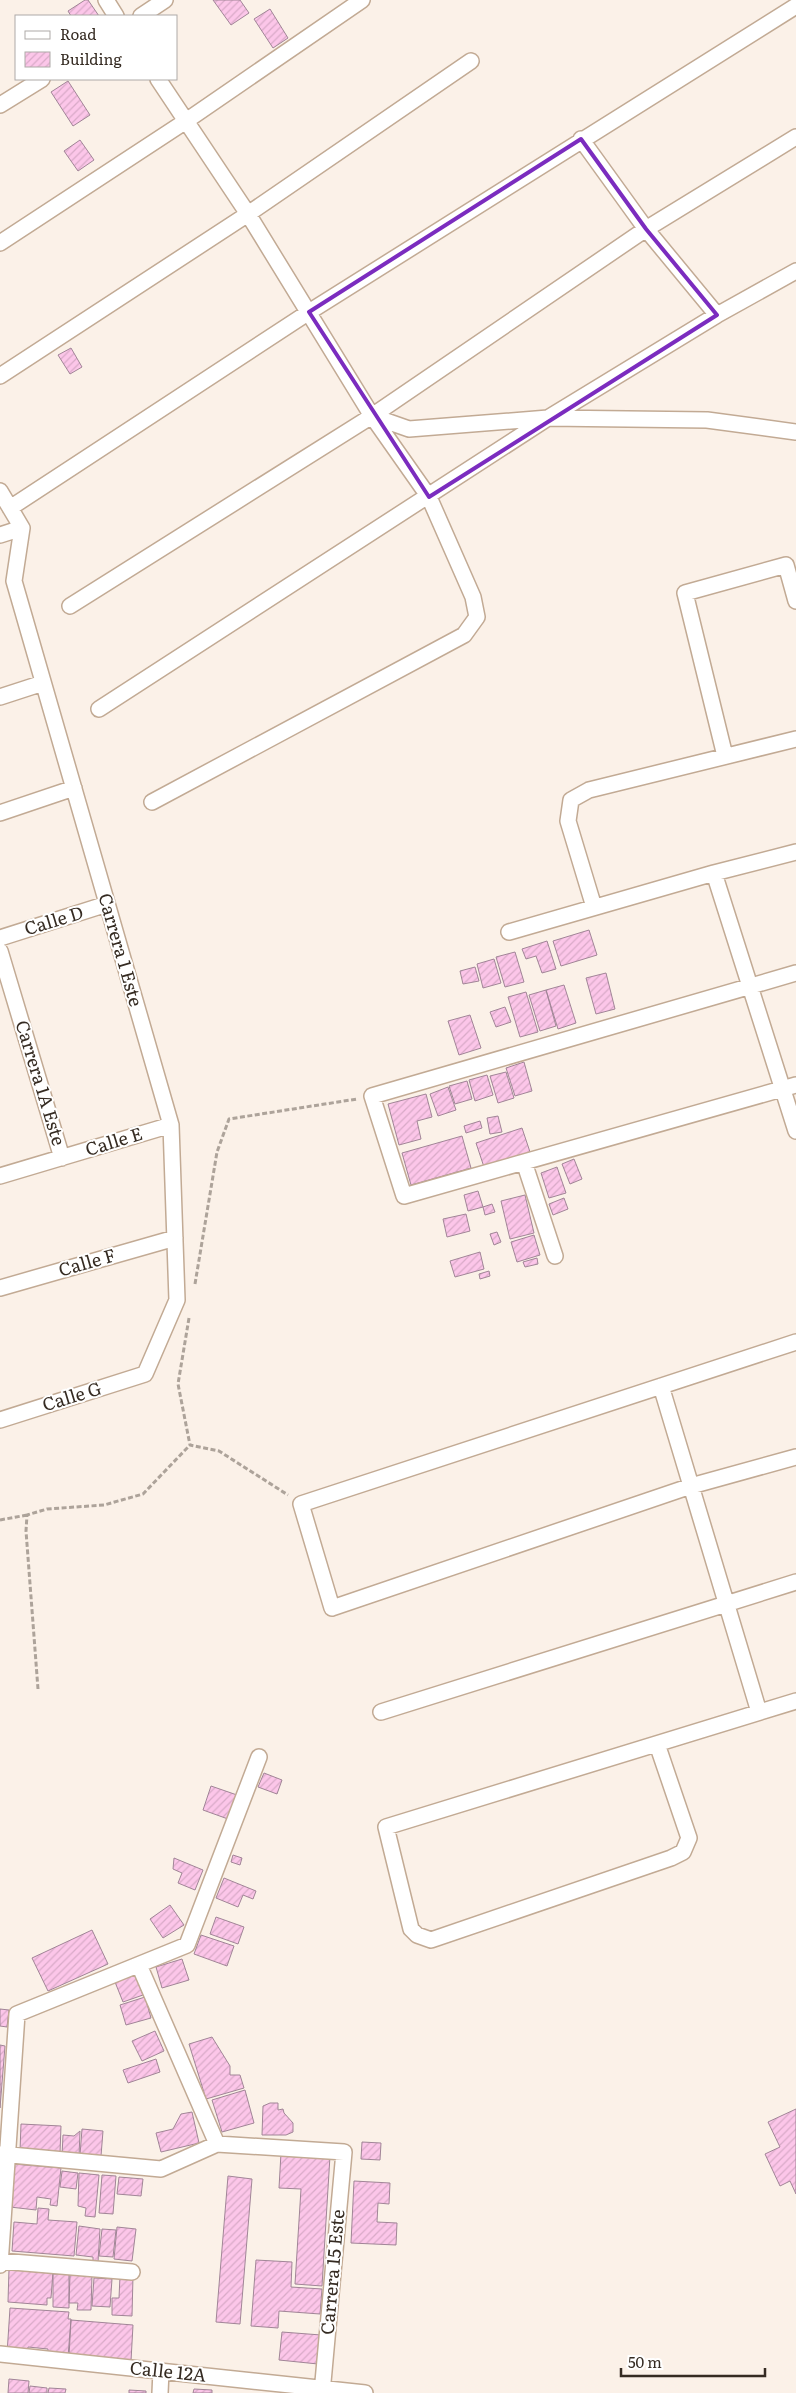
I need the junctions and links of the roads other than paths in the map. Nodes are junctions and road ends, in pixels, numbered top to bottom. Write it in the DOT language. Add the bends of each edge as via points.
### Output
graph roads {
  1 [pos="106,0"];
  2 [pos="165,0"];
  3 [pos="362,0"];
  4 [pos="796,6"];
  5 [pos="115,15"];
  6 [pos="142,15"];
  7 [pos="471,61"];
  8 [pos="40,80"];
  9 [pos="159,80"];
  10 [pos="0,105"];
  11 [pos="186,121"];
  12 [pos="796,137"];
  13 [pos="580,139"];
  14 [pos="248,214"];
  15 [pos="646,230"];
  16 [pos="0,243"];
  17 [pos="794,275"];
  18 [pos="309,312"];
  19 [pos="717,315"];
  20 [pos="0,376"];
  21 [pos="372,416"];
  22 [pos="548,418"];
  23 [pos="796,432"];
  24 [pos="0,491"];
  25 [pos="429,497"];
  26 [pos="10,508"];
  27 [pos="22,528"];
  28 [pos="0,535"];
  29 [pos="796,600"];
  30 [pos="70,606"];
  31 [pos="43,683"];
  32 [pos="0,697"];
  33 [pos="99,709"];
  34 [pos="796,739"];
  35 [pos="725,756"];
  36 [pos="74,788"];
  37 [pos="152,802"];
  38 [pos="0,813"];
  39 [pos="796,852"];
  40 [pos="714,873"];
  41 [pos="107,904"];
  42 [pos="594,908"];
  43 [pos="509,932"];
  44 [pos="0,938"];
  45 [pos="0,951"];
  46 [pos="796,973"];
  47 [pos="750,986"];
  48 [pos="789,1087"];
  49 [pos="171,1125"];
  50 [pos="796,1131"];
  51 [pos="62,1158"];
  52 [pos="524,1162"];
  53 [pos="0,1176"];
  54 [pos="175,1238"];
  55 [pos="555,1256"];
  56 [pos="0,1288"];
  57 [pos="796,1342"];
  58 [pos="145,1374"];
  59 [pos="661,1386"];
  60 [pos="0,1420"];
  61 [pos="796,1457"];
  62 [pos="690,1486"];
  63 [pos="796,1582"];
  64 [pos="725,1604"];
  65 [pos="796,1701"];
  66 [pos="381,1712"];
  67 [pos="759,1712"];
  68 [pos="657,1744"];
  69 [pos="259,1757"];
  70 [pos="139,1964"];
  71 [pos="217,2144"];
  72 [pos="4,2155"];
  73 [pos="0,2261"];
  74 [pos="0,2265"];
  75 [pos="132,2272"];
  76 [pos="0,2354"];
  77 [pos="161,2372"];
  78 [pos="322,2391"];
  79 [pos="160,2393"];
  80 [pos="365,2393"];
  1 -- 5 [label="street"];
  2 -- 6 [label="street"];
  3 -- 11 [label="street"];
  4 -- 13 [label="street"];
  7 -- 14 [label="street"];
  8 -- 10 [label="street"];
  9 -- 11 [label="street"];
  11 -- 14 [label="street"];
  11 -- 16 [label="street"];
  12 -- 15 [label="street"];
  13 -- 15 [label="street"];
  13 -- 18 [label="street"];
  14 -- 18 [label="street"];
  14 -- 20 [label="street"];
  15 -- 19 [label="street"];
  15 -- 21 [label="street"];
  17 -- 19 [label="street"];
  18 -- 21 [label="street"];
  18 -- 26 [label="street"];
  19 -- 22 [label="street"];
  21 -- 22 [label="street" via="409,429"];
  21 -- 25 [label="street"];
  21 -- 30 [label="street"];
  22 -- 23 [label="street" via="706,420"];
  22 -- 25 [label="street"];
  24 -- 26 [label="street"];
  25 -- 33 [label="street"];
  25 -- 37 [label="street" via="473,597 477,617 464,635"];
  26 -- 27 [label="street"];
  27 -- 28 [label="street"];
  27 -- 31 [label="street, Carrera 1 Este" via="14,581"];
  29 -- 35 [label="street" via="786,565 685,593"];
  31 -- 32 [label="street"];
  31 -- 36 [label="street, Carrera 1 Este"];
  34 -- 35 [label="street"];
  35 -- 42 [label="street" via="589,790 571,800 568,820"];
  36 -- 38 [label="street"];
  36 -- 41 [label="street, Carrera 1 Este"];
  39 -- 40 [label="street"];
  40 -- 42 [label="street"];
  40 -- 47 [label="street"];
  41 -- 44 [label="street, Calle D"];
  41 -- 49 [label="street, Carrera 1 Este"];
  42 -- 43 [label="street"];
  45 -- 51 [label="street, Carrera 1A Este"];
  46 -- 47 [label="street"];
  47 -- 48 [label="street"];
  47 -- 52 [label="street" via="372,1096 404,1196"];
  48 -- 50 [label="street"];
  48 -- 52 [label="street"];
  49 -- 51 [label="street, Calle E"];
  49 -- 54 [label="street, Carrera 1 Este"];
  51 -- 53 [label="street, Calle E"];
  52 -- 55 [label="street"];
  54 -- 56 [label="street, Calle F"];
  54 -- 58 [label="street, Carrera 1 Este" via="177,1300"];
  57 -- 59 [label="street"];
  58 -- 60 [label="street, Calle G"];
  59 -- 62 [label="street"];
  59 -- 62 [label="street" via="301,1504 332,1608"];
  61 -- 62 [label="street"];
  62 -- 64 [label="street"];
  63 -- 64 [label="street"];
  64 -- 66 [label="street"];
  64 -- 67 [label="street"];
  65 -- 67 [label="street"];
  67 -- 68 [label="street"];
  68 -- 68 [label="street" via="689,1838 683,1852 431,1940 417,1936 411,1929 386,1827"];
  69 -- 70 [label="street" via="187,1945"];
  70 -- 71 [label="street"];
  70 -- 72 [label="street" via="17,2014"];
  71 -- 72 [label="street" via="161,2169"];
  71 -- 78 [label="street, Carrera 15 Este" via="344,2152"];
  72 -- 73 [label="street"];
  73 -- 74 [label="street"];
  73 -- 75 [label="street"];
  76 -- 77 [label="street, Calle 12A"];
  77 -- 78 [label="street, Calle 12A"];
  77 -- 79 [label="street"];
  78 -- 80 [label="street, Calle 12A"];
}
